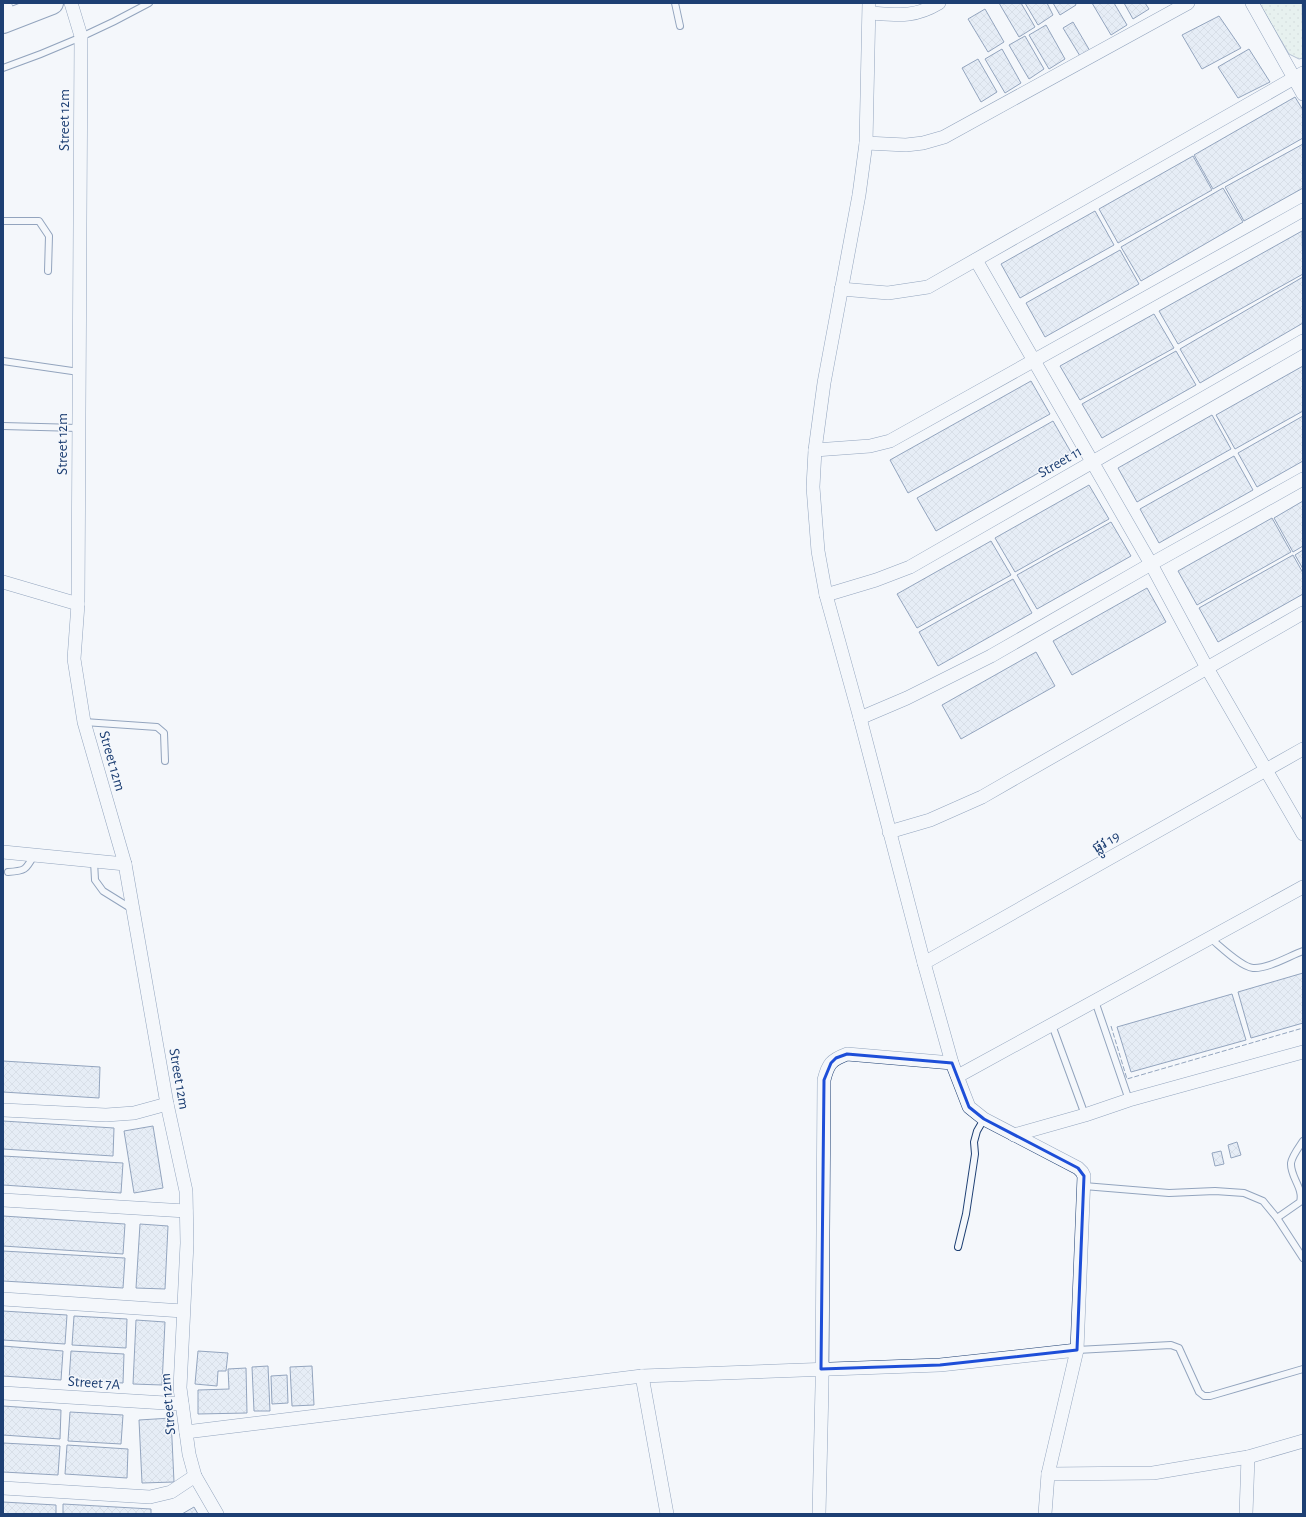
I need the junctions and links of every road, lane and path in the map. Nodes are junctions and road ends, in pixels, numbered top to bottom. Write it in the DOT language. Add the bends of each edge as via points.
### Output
graph roads {
  1 [pos="52,3"];
  2 [pos="71,3"];
  3 [pos="149,3"];
  4 [pos="675,3"];
  5 [pos="939,3"];
  6 [pos="1188,3"];
  7 [pos="1252,3"];
  8 [pos="869,8"];
  9 [pos="6,15"];
  10 [pos="680,26"];
  11 [pos="81,36"];
  12 [pos="3,68"];
  13 [pos="1298,75"];
  14 [pos="1303,94"];
  15 [pos="866,143"];
  16 [pos="1303,210"];
  17 [pos="3,221"];
  18 [pos="976,260"];
  19 [pos="48,271"];
  20 [pos="841,289"];
  21 [pos="1303,341"];
  22 [pos="1033,360"];
  23 [pos="3,361"];
  24 [pos="79,372"];
  25 [pos="3,426"];
  26 [pos="78,428"];
  27 [pos="815,450"];
  28 [pos="1092,462"];
  29 [pos="1303,479"];
  30 [pos="1151,564"];
  31 [pos="3,582"];
  32 [pos="826,595"];
  33 [pos="78,604"];
  34 [pos="1303,613"];
  35 [pos="1207,668"];
  36 [pos="860,718"];
  37 [pos="84,722"];
  38 [pos="1303,749"];
  39 [pos="165,761"];
  40 [pos="1265,770"];
  41 [pos="889,832"];
  42 [pos="1303,834"];
  43 [pos="3,852"];
  44 [pos="34,855"];
  45 [pos="94,861"];
  46 [pos="125,864"];
  47 [pos="8,872"];
  48 [pos="1303,887"];
  49 [pos="133,909"];
  50 [pos="1210,938"];
  51 [pos="1303,951"];
  52 [pos="924,963"];
  53 [pos="1095,1001"];
  54 [pos="1052,1024"];
  55 [pos="1303,1052"];
  56 [pos="952,1063"];
  57 [pos="958,1076"];
  58 [pos="1129,1100"];
  59 [pos="168,1104"];
  60 [pos="3,1110"];
  61 [pos="1085,1115"];
  62 [pos="984,1119"];
  63 [pos="1014,1135"];
  64 [pos="1303,1141"];
  65 [pos="1084,1186"];
  66 [pos="3,1200"];
  67 [pos="186,1211"];
  68 [pos="1277,1218"];
  69 [pos="958,1247"];
  70 [pos="1303,1258"];
  71 [pos="3,1299"];
  72 [pos="183,1311"];
  73 [pos="1077,1350"];
  74 [pos="821,1369"];
  75 [pos="1303,1369"];
  76 [pos="642,1376"];
  77 [pos="3,1393"];
  78 [pos="182,1404"];
  79 [pos="186,1432"];
  80 [pos="1303,1441"];
  81 [pos="1248,1456"];
  82 [pos="1048,1474"];
  83 [pos="195,1476"];
  84 [pos="3,1488"];
  85 [pos="217,1514"];
  86 [pos="667,1514"];
  87 [pos="819,1514"];
  88 [pos="1045,1514"];
  89 [pos="1246,1514"];
  1 -- 9 [label="highway"];
  2 -- 11 [label="street, Street 12m"];
  3 -- 11 [label="lane"];
  4 -- 10 [label="lane"];
  5 -- 8 [label="street" via="919,13 901,15"];
  6 -- 15 [label="street" via="944,137 906,145"];
  7 -- 13 [label="street"];
  8 -- 15 [label="street"];
  11 -- 12 [label="lane"];
  11 -- 24 [label="street, Street 12m"];
  13 -- 14 [label="street"];
  13 -- 18 [label="street"];
  15 -- 20 [label="street"];
  16 -- 22 [label="street"];
  17 -- 19 [label="lane" via="39,221 49,236"];
  18 -- 20 [label="street" via="928,287 888,293"];
  18 -- 22 [label="street"];
  20 -- 27 [label="street"];
  21 -- 28 [label="street, Street 11"];
  22 -- 27 [label="street" via="890,441 870,446"];
  22 -- 28 [label="street"];
  23 -- 24 [label="lane"];
  24 -- 26 [label="street, Street 12m"];
  25 -- 26 [label="lane"];
  26 -- 33 [label="street, Street 12m"];
  27 -- 32 [label="street" via="813,487 818,552"];
  28 -- 30 [label="street"];
  28 -- 32 [label="street, Street 11" via="910,567"];
  29 -- 30 [label="street"];
  30 -- 35 [label="street"];
  30 -- 36 [label="street" via="991,656 907,698"];
  31 -- 33 [label="street"];
  32 -- 36 [label="street"];
  33 -- 37 [label="street, Street 12m" via="74,659"];
  34 -- 35 [label="street"];
  35 -- 40 [label="street"];
  35 -- 41 [label="street" via="982,797 930,820"];
  36 -- 41 [label="street"];
  37 -- 39 [label="lane" via="157,728 164,733"];
  37 -- 46 [label="street, Street 12m"];
  38 -- 40 [label="street, ផ្លូវ 19"];
  40 -- 42 [label="street"];
  40 -- 52 [label="street, ផ្លូវ 19"];
  41 -- 52 [label="street"];
  43 -- 44 [label="street"];
  44 -- 45 [label="street"];
  44 -- 47 [label="lane" via="26,869"];
  45 -- 46 [label="street"];
  45 -- 49 [label="lane" via="95,880 103,890 110,897"];
  46 -- 49 [label="street, Street 12m"];
  48 -- 50 [label="street"];
  49 -- 59 [label="street, Street 12m"];
  50 -- 51 [label="lane" via="1241,963 1252,968 1264,967"];
  50 -- 53 [label="street"];
  52 -- 56 [label="street"];
  53 -- 54 [label="street"];
  53 -- 58 [label="lane"];
  54 -- 57 [label="street"];
  54 -- 61 [label="lane"];
  55 -- 58 [label="street"];
  56 -- 57 [label="street"];
  56 -- 74 [label="street" via="847,1054 831,1062 827,1070 824,1080"];
  57 -- 62 [label="street" via="969,1107"];
  58 -- 61 [label="street"];
  59 -- 60 [label="street" via="134,1113 106,1115"];
  59 -- 67 [label="street, Street 12m" via="186,1191"];
  61 -- 63 [label="street"];
  62 -- 63 [label="street"];
  62 -- 69 [label="lane" via="974,1142 975,1154"];
  63 -- 65 [label="street" via="1078,1168 1084,1176"];
  64 -- 68 [label="lane" via="1291,1162 1291,1170 1301,1196 1300,1202"];
  65 -- 68 [label="lane" via="1169,1192 1244,1193 1263,1201"];
  65 -- 73 [label="street"];
  66 -- 67 [label="street"];
  67 -- 72 [label="street, Street 12m"];
  68 -- 70 [label="lane"];
  71 -- 72 [label="street"];
  72 -- 78 [label="street, Street 12m" via="180,1388"];
  73 -- 74 [label="street" via="940,1365"];
  73 -- 75 [label="lane" via="1171,1345 1179,1348 1199,1392 1204,1396"];
  73 -- 82 [label="street"];
  74 -- 76 [label="street"];
  74 -- 87 [label="street"];
  76 -- 79 [label="street"];
  76 -- 86 [label="street"];
  77 -- 78 [label="street, Street 7A"];
  78 -- 79 [label="street, Street 12m"];
  79 -- 83 [label="street, Street 12m"];
  80 -- 81 [label="street"];
  81 -- 82 [label="street" via="1153,1473"];
  81 -- 89 [label="street"];
  82 -- 88 [label="street"];
  83 -- 84 [label="street" via="171,1492 150,1497"];
  83 -- 85 [label="street, Street 12m"];
}
